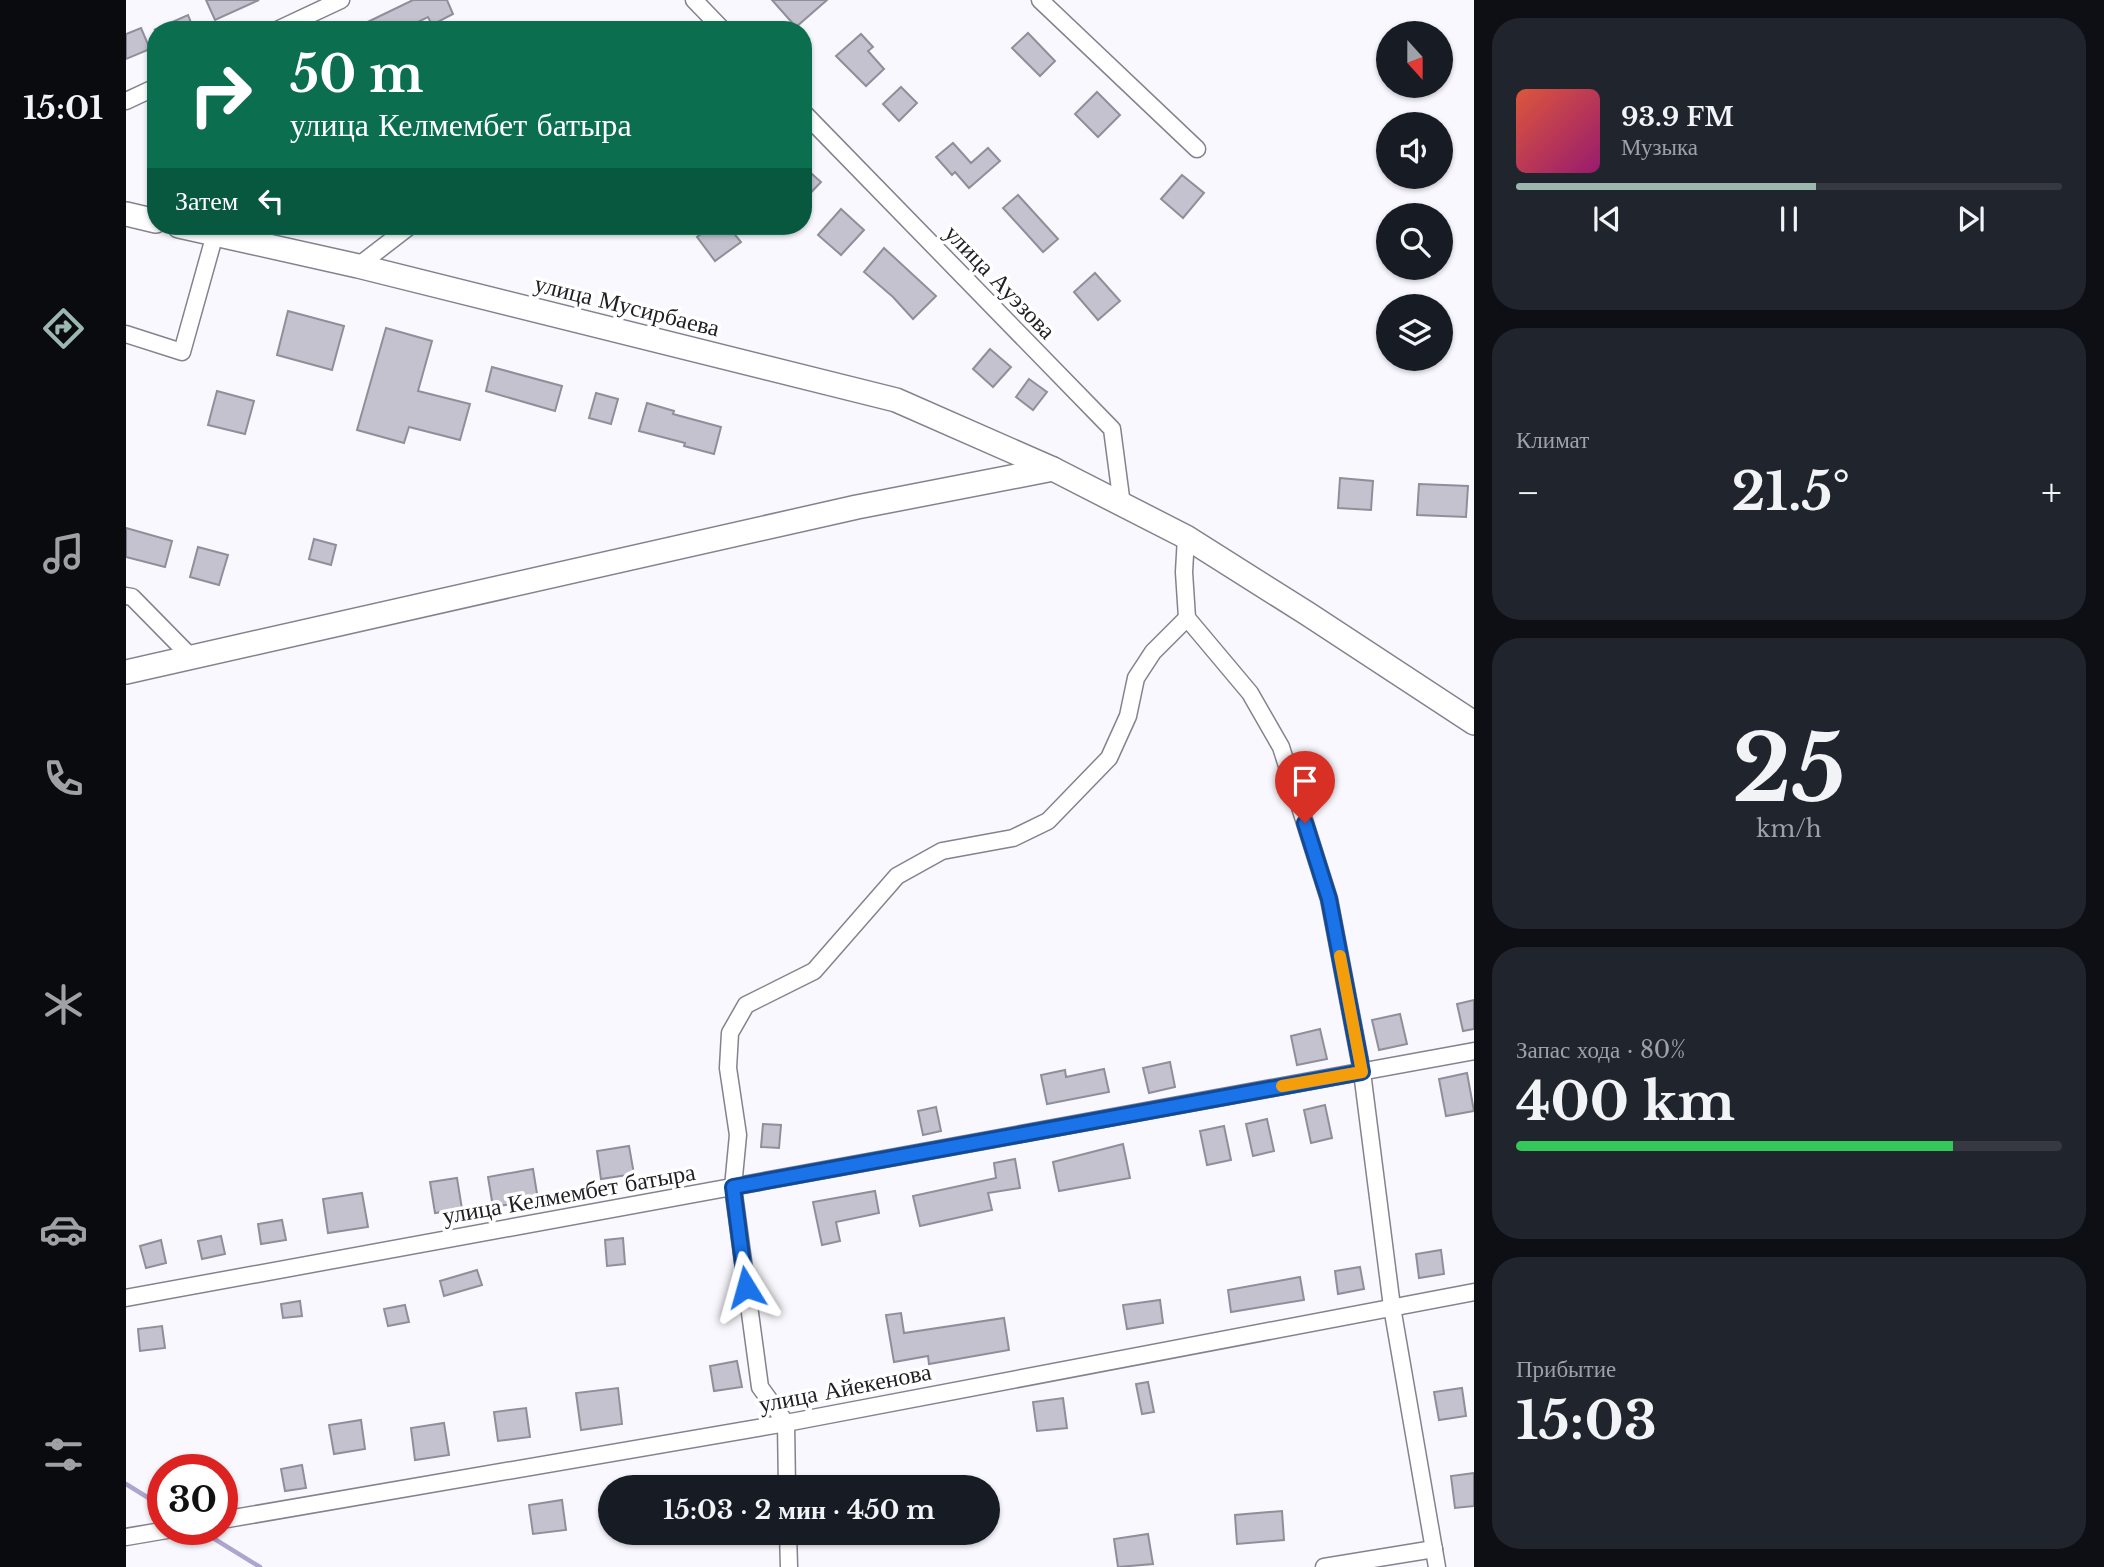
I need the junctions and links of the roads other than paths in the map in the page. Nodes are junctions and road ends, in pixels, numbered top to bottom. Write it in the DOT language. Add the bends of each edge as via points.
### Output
graph roads {
  1 [pos="341,0"];
  2 [pos="694,0"];
  3 [pos="1040,0"];
  4 [pos="296,21"];
  5 [pos="714,21"];
  6 [pos="147,91"];
  7 [pos="126,101"];
  8 [pos="812,121"];
  9 [pos="1197,149"];
  10 [pos="126,214"];
  11 [pos="147,218"];
  12 [pos="215,235"];
  13 [pos="219,235"];
  14 [pos="398,235"];
  15 [pos="358,266"];
  16 [pos="126,334"];
  17 [pos="1053,469"];
  18 [pos="1122,505"];
  19 [pos="1186,537"];
  20 [pos="126,596"];
  21 [pos="1187,618"];
  22 [pos="191,657"];
  23 [pos="126,672"];
  24 [pos="1474,723"];
  25 [pos="1474,1051"];
  26 [pos="1362,1072"];
  27 [pos="733,1187"];
  28 [pos="1474,1292"];
  29 [pos="126,1298"];
  30 [pos="1392,1307"];
  31 [pos="786,1423"];
  32 [pos="787,1475"];
  33 [pos="238,1517"];
  34 [pos="147,1533"];
  35 [pos="126,1537"];
  36 [pos="788,1545"];
  37 [pos="1434,1549"];
  38 [pos="789,1567"];
  39 [pos="1324,1567"];
  40 [pos="1437,1567"];
  1 -- 4 [label="street"];
  2 -- 5 [label="street"];
  3 -- 9 [label="street"];
  6 -- 7 [label="street"];
  8 -- 18 [label="street, улица Ауэзова" via="1112,429"];
  10 -- 11 [label="main road"];
  12 -- 16 [label="street" via="182,352"];
  13 -- 15 [label="main road, улица Мусирбаева"];
  14 -- 15 [label="street"];
  15 -- 17 [label="main road, улица Мусирбаева" via="896,400"];
  17 -- 18 [label="main road, улица Мусирбаева"];
  17 -- 22 [label="main road" via="858,507"];
  18 -- 19 [label="main road, улица Мусирбаева"];
  19 -- 21 [label="street"];
  19 -- 24 [label="main road, улица Мусирбаева"];
  20 -- 22 [label="street"];
  21 -- 26 [label="street" via="1250,693 1281,747 1329,899"];
  21 -- 27 [label="street" via="1153,652 1136,678 1128,716 1109,758 1048,821 1013,838 942,851 897,876 814,971 746,1005 730,1033 728,1068 738,1135"];
  22 -- 23 [label="main road"];
  25 -- 26 [label="street, улица Келмембет батыра"];
  26 -- 27 [label="street, улица Келмембет батыра"];
  26 -- 30 [label="street"];
  27 -- 29 [label="street, улица Келмембет батыра"];
  27 -- 31 [label="street" via="760,1387"];
  28 -- 30 [label="street, улица Айекенова"];
  30 -- 31 [label="street, улица Айекенова"];
  30 -- 37 [label="street"];
  31 -- 32 [label="street"];
  31 -- 33 [label="street, улица Айекенова"];
  34 -- 35 [label="street"];
  36 -- 38 [label="street"];
  37 -- 39 [label="street"];
  37 -- 40 [label="street"];
}
